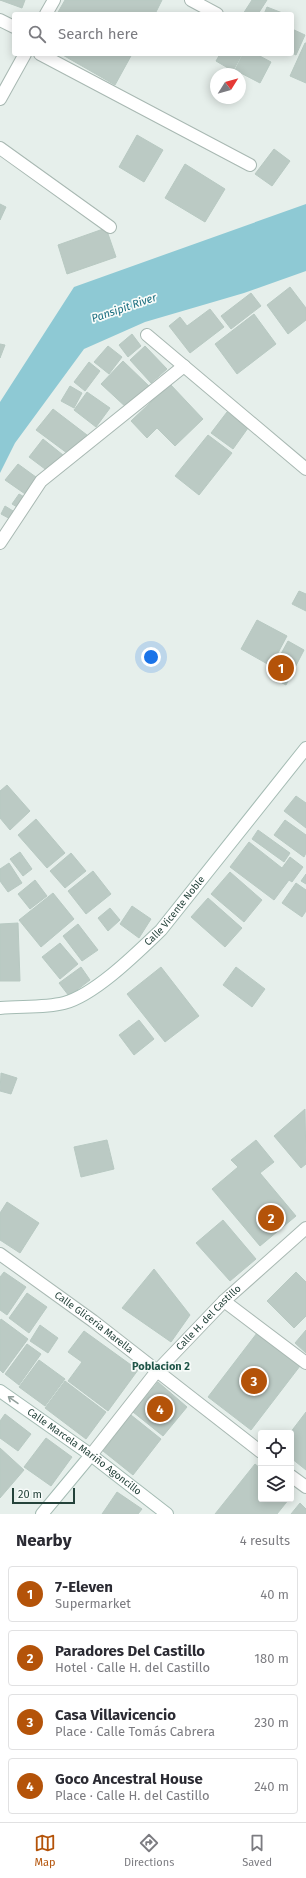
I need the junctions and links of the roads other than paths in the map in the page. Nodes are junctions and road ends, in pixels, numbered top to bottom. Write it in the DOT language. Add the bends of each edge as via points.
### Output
graph roads {
  1 [pos="54,0"];
  2 [pos="191,0"];
  3 [pos="47,12"];
  4 [pos="213,12"];
  5 [pos="0,20"];
  6 [pos="12,26"];
  7 [pos="24,56"];
  8 [pos="44,56"];
  9 [pos="0,99"];
  10 [pos="0,148"];
  11 [pos="250,165"];
  12 [pos="110,227"];
  13 [pos="147,335"];
  14 [pos="184,366"];
  15 [pos="306,469"];
  16 [pos="0,543"];
  17 [pos="306,748"];
  18 [pos="0,1008"];
  19 [pos="306,1230"];
  20 [pos="0,1254"];
  21 [pos="224,1301"];
  22 [pos="306,1363"];
  23 [pos="157,1371"];
  24 [pos="0,1391"];
  25 [pos="258,1450"];
  26 [pos="91,1455"];
  27 [pos="294,1478"];
  28 [pos="306,1487"];
  29 [pos="42,1514"];
  30 [pos="167,1514"];
  1 -- 3 [label="street"];
  2 -- 4 [label="street"];
  5 -- 6 [label="street"];
  7 -- 9 [label="street"];
  8 -- 11 [label="street"];
  10 -- 12 [label="street"];
  13 -- 14 [label="street"];
  14 -- 15 [label="street"];
  14 -- 16 [label="street" via="41,481"];
  17 -- 18 [label="street, Calle Vicente Noble" via="162,930 98,986 65,1003"];
  19 -- 21 [label="street, Calle H. del Castillo"];
  20 -- 23 [label="street, Calle Gliceria Marella"];
  21 -- 22 [label="street"];
  21 -- 23 [label="street, Calle H. del Castillo"];
  23 -- 25 [label="street, Calle Gliceria Marella"];
  23 -- 26 [label="street, Calle H. del Castillo"];
  26 -- 24 [label="street, Calle Marcela Mariño Agoncillo, one-way"];
  26 -- 29 [label="street, Calle H. del Castillo"];
  26 -- 30 [label="street, Calle Marcela Mariño Agoncillo"];
  27 -- 28 [label="street"];
}
